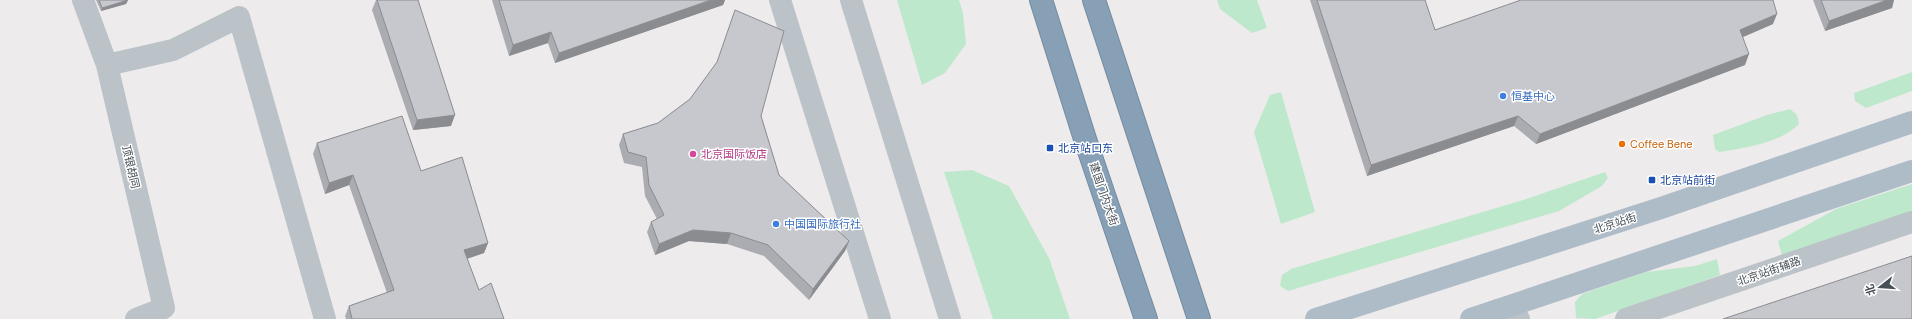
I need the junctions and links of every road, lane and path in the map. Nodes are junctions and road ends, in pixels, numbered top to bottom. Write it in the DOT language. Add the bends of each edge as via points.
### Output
graph roads {
  1 [pos="83,0"];
  2 [pos="780,0"];
  3 [pos="851,0"];
  4 [pos="1041,0"];
  5 [pos="1094,0"];
  6 [pos="107,66"];
  7 [pos="1912,122"];
  8 [pos="1908,175"];
  9 [pos="1912,222"];
  10 [pos="1498,310"];
  11 [pos="136,319"];
  12 [pos="325,319"];
  13 [pos="880,319"];
  14 [pos="950,319"];
  15 [pos="1146,319"];
  16 [pos="1199,319"];
  17 [pos="1316,319"];
  18 [pos="1471,319"];
  19 [pos="1519,319"];
  20 [pos="1626,319"];
  1 -- 6 [label="street, 顶银胡同"];
  2 -- 13 [label="street"];
  3 -- 14 [label="street"];
  4 -- 15 [label="highway, 建国门内大街"];
  5 -- 16 [label="highway"];
  6 -- 11 [label="street, 顶银胡同" via="164,308"];
  6 -- 12 [label="street" via="173,50 239,17"];
  7 -- 17 [label="main road, 北京站街" via="1682,202"];
  8 -- 10 [label="main road"];
  9 -- 20 [label="street, 北京站街辅路"];
  10 -- 18 [label="main road"];
  10 -- 19 [label="street"];
}
